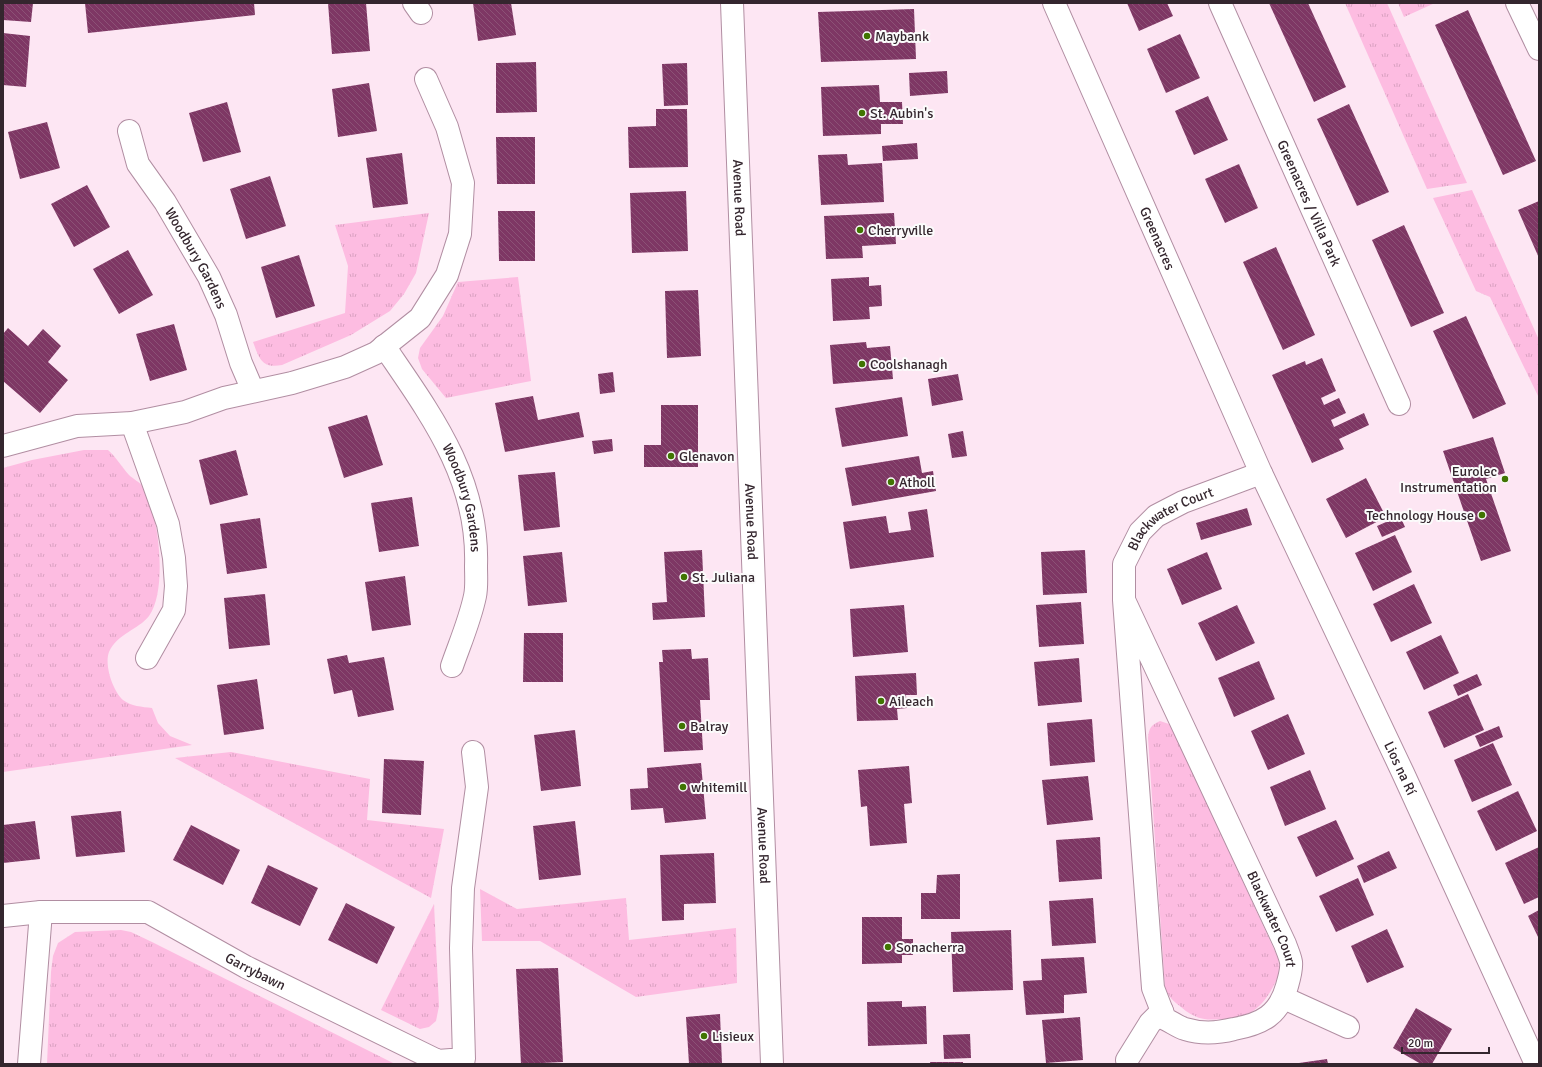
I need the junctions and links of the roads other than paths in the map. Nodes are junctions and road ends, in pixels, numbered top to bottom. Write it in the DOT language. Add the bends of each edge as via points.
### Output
graph roads {
  1 [pos="732,3"];
  2 [pos="1054,3"];
  3 [pos="1220,3"];
  4 [pos="1516,3"];
  5 [pos="1539,49"];
  6 [pos="426,79"];
  7 [pos="129,131"];
  8 [pos="384,346"];
  9 [pos="253,392"];
  10 [pos="1399,404"];
  11 [pos="132,423"];
  12 [pos="3,446"];
  13 [pos="1261,473"];
  14 [pos="1124,600"];
  15 [pos="147,658"];
  16 [pos="452,666"];
  17 [pos="473,752"];
  18 [pos="41,912"];
  19 [pos="3,916"];
  20 [pos="1284,998"];
  21 [pos="1162,1011"];
  22 [pos="1348,1026"];
  23 [pos="1127,1060"];
  24 [pos="464,1062"];
  25 [pos="29,1064"];
  26 [pos="772,1064"];
  27 [pos="1536,1064"];
  1 -- 26 [label="street, Avenue Road"];
  2 -- 13 [label="street, Greenacres"];
  3 -- 10 [label="street, Greenacres / Villa Park"];
  4 -- 5 [label="street"];
  6 -- 8 [label="street" via="447,127 463,183 460,234 447,275 420,318"];
  7 -- 9 [label="street, Woodbury Gardens" via="138,164 165,202 209,277 226,315 241,364"];
  8 -- 9 [label="street" via="376,353 345,367"];
  8 -- 16 [label="street, Woodbury Gardens" via="427,410 455,460 472,517 476,552 475,596"];
  9 -- 11 [label="street" via="224,398 185,412"];
  11 -- 12 [label="street" via="77,426"];
  11 -- 15 [label="street" via="168,524 176,586 174,610"];
  13 -- 14 [label="street, Blackwater Court" via="1183,502 1156,516 1140,532 1124,564"];
  13 -- 27 [label="street, Lios na Rí" via="1400,766"];
  14 -- 20 [label="street, Blackwater Court" via="1285,944 1291,962"];
  14 -- 21 [label="street, Blackwater Court" via="1153,988"];
  17 -- 24 [label="street, Garrybawn" via="477,787 462,888"];
  18 -- 19 [label="street, Garrybawn"];
  18 -- 24 [label="street, Garrybawn" via="148,912 246,967 438,1061"];
  18 -- 25 [label="street"];
  20 -- 21 [label="street, Blackwater Court" via="1275,1012 1261,1022 1220,1032 1201,1032 1184,1028 1165,1019"];
  20 -- 22 [label="street"];
  21 -- 23 [label="street" via="1150,1023"];
}
